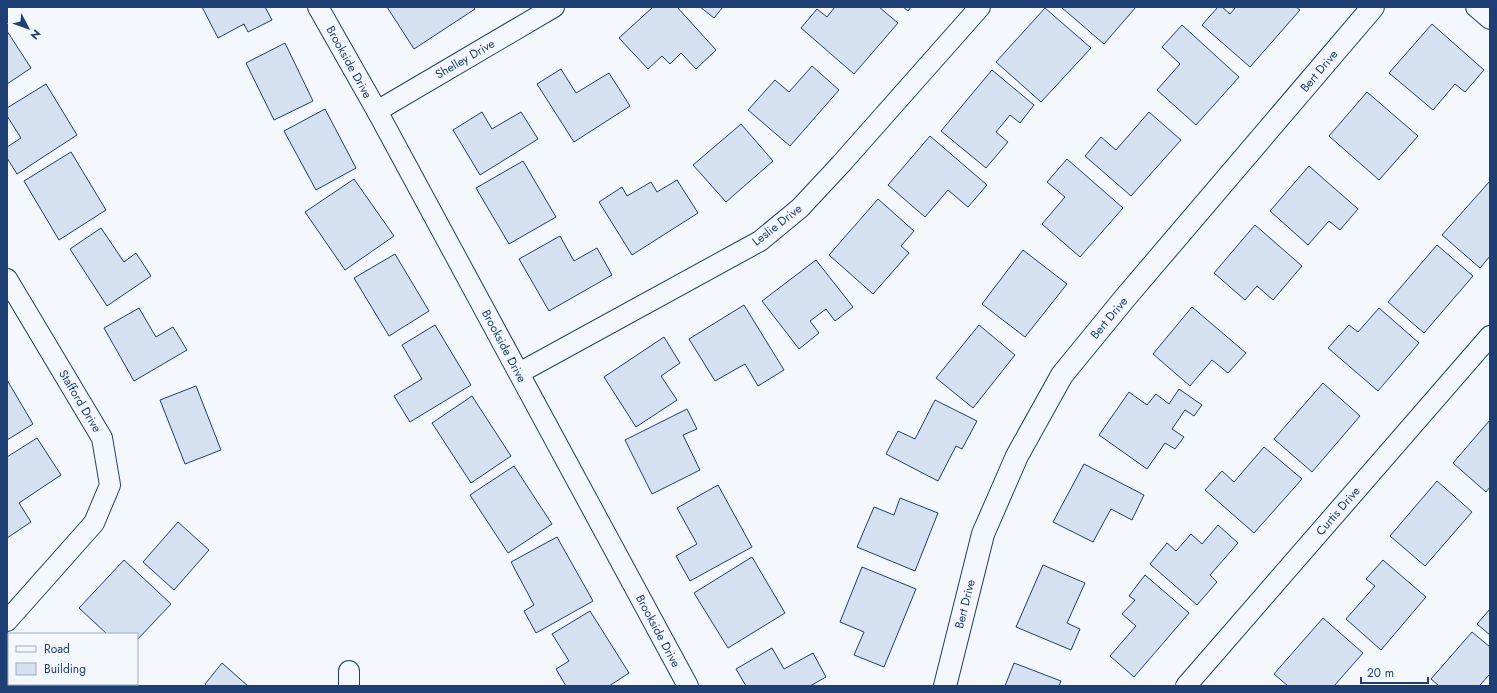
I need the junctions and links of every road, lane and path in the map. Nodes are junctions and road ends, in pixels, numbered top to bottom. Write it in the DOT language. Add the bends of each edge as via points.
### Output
graph roads {
  1 [pos="318,7"];
  2 [pos="554,7"];
  3 [pos="980,7"];
  4 [pos="1373,7"];
  5 [pos="1476,7"];
  6 [pos="1490,19"];
  7 [pos="377,111"];
  8 [pos="7,279"];
  9 [pos="1490,336"];
  10 [pos="519,373"];
  11 [pos="7,621"];
  12 [pos="688,686"];
  13 [pos="945,686"];
  14 [pos="1186,686"];
  1 -- 7 [label="street, Brookside Drive"];
  2 -- 7 [label="street, Shelley Drive"];
  3 -- 10 [label="street, Leslie Drive" via="800,208 760,241"];
  4 -- 13 [label="street, Bert Drive" via="1062,375 1016,456 983,534"];
  5 -- 6 [label="street"];
  7 -- 10 [label="street, Brookside Drive"];
  8 -- 11 [label="street, Stafford Drive" via="102,438 110,485 94,523"];
  9 -- 14 [label="street, Curtis Drive"];
  10 -- 12 [label="street, Brookside Drive"];
}
